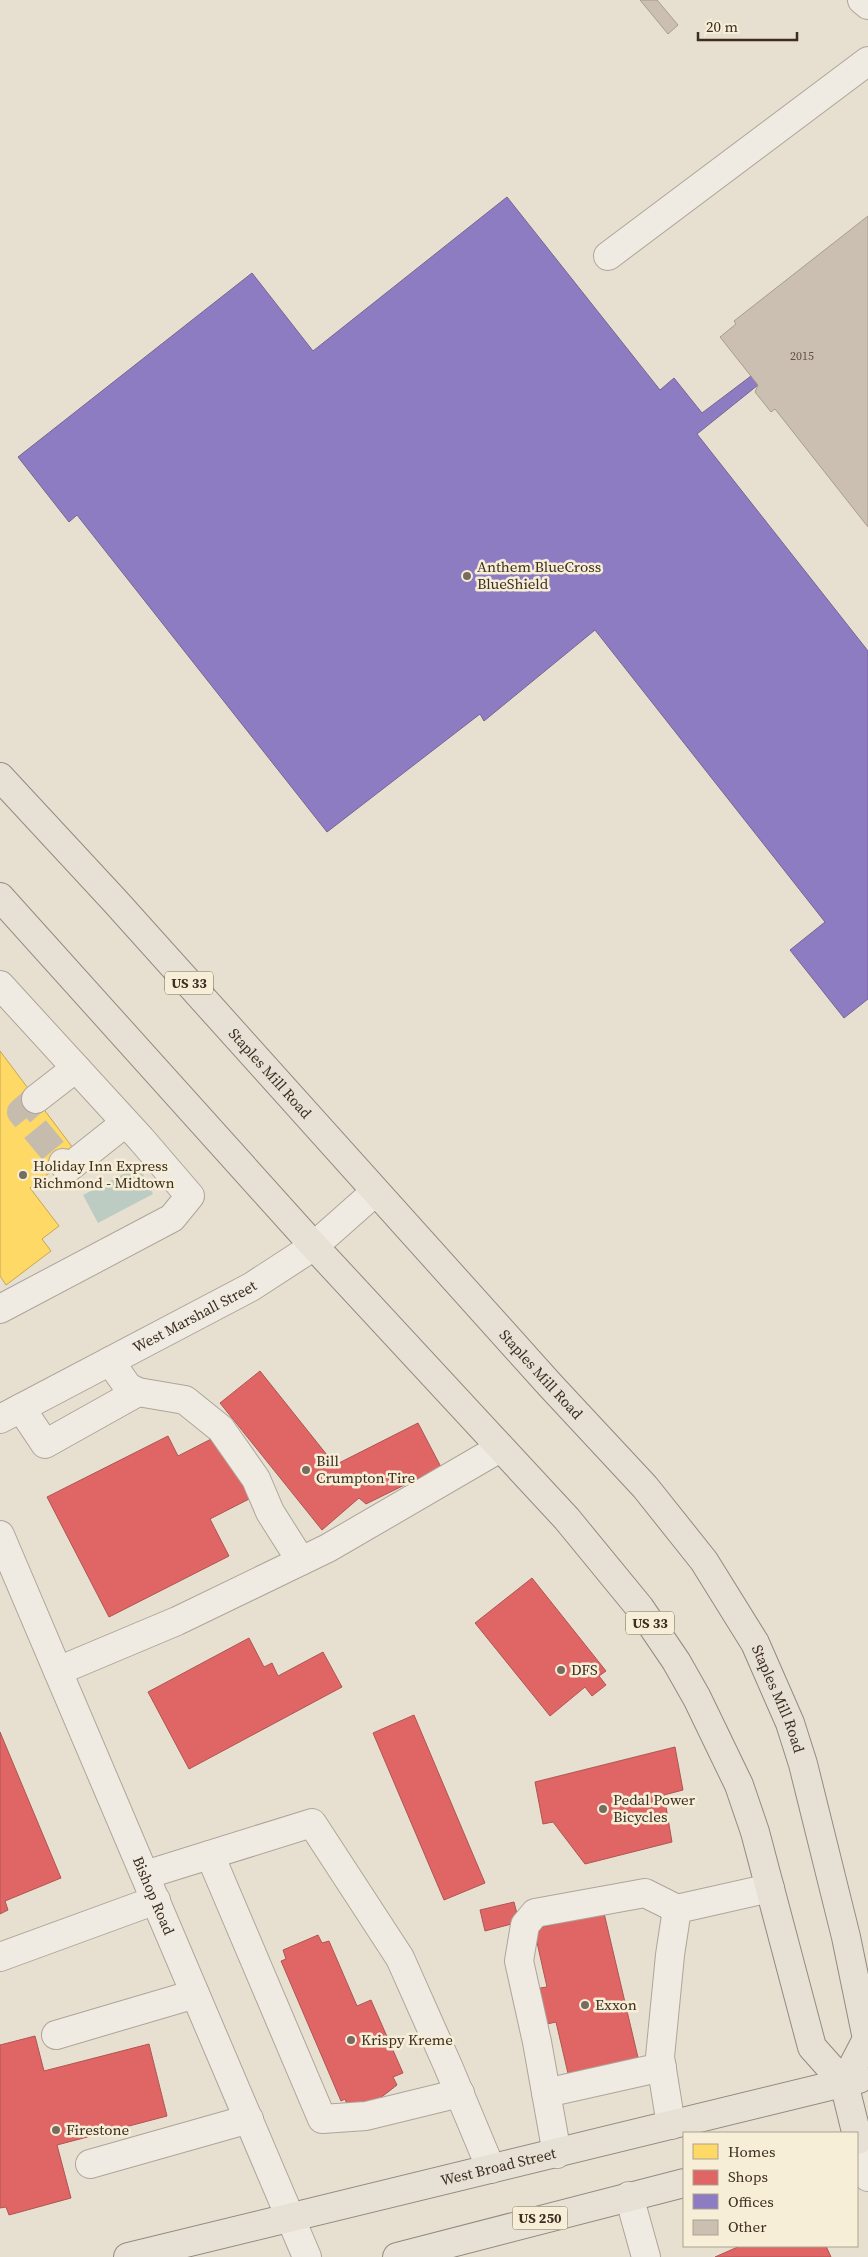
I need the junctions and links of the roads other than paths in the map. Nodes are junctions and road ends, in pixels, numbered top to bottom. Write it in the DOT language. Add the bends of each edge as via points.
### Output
graph roads {
  1 [pos="862,0"];
  2 [pos="868,5"];
  3 [pos="868,61"];
  4 [pos="608,256"];
  5 [pos="0,777"];
  6 [pos="0,897"];
  7 [pos="0,985"];
  8 [pos="76,1068"];
  9 [pos="36,1100"];
  10 [pos="125,1122"];
  11 [pos="63,1163"];
  12 [pos="375,1192"];
  13 [pos="314,1246"];
  14 [pos="0,1309"];
  15 [pos="110,1361"];
  16 [pos="138,1392"];
  17 [pos="11,1414"];
  18 [pos="500,1448"];
  19 [pos="0,1535"];
  20 [pos="301,1561"];
  21 [pos="58,1670"];
  22 [pos="210,1855"];
  23 [pos="145,1875"];
  24 [pos="770,1888"];
  25 [pos="156,1900"];
  26 [pos="677,1909"];
  27 [pos="846,1937"];
  28 [pos="0,1957"];
  29 [pos="868,1957"];
  30 [pos="195,1994"];
  31 [pos="56,2035"];
  32 [pos="662,2067"];
  33 [pos="856,2080"];
  34 [pos="460,2093"];
  35 [pos="546,2093"];
  36 [pos="249,2119"];
  37 [pos="672,2125"];
  38 [pos="861,2139"];
  39 [pos="557,2154"];
  40 [pos="90,2164"];
  41 [pos="491,2169"];
  42 [pos="868,2177"];
  43 [pos="683,2183"];
  44 [pos="629,2196"];
  45 [pos="290,2216"];
  46 [pos="128,2257"];
  47 [pos="307,2257"];
  48 [pos="397,2257"];
  49 [pos="646,2257"];
  1 -- 2 [label="street"];
  3 -- 4 [label="street"];
  5 -- 12 [label="main road, Staples Mill Road / US 33"];
  6 -- 13 [label="main road, US 33"];
  7 -- 8 [label="street"];
  8 -- 9 [label="street"];
  8 -- 10 [label="street"];
  10 -- 11 [label="street" via="68,1169"];
  10 -- 14 [label="street" via="190,1196 172,1218"];
  12 -- 13 [label="street, West Marshall Street"];
  12 -- 27 [label="main road, Staples Mill Road / US 33" via="645,1486 704,1561 729,1599 755,1643 790,1723"];
  13 -- 15 [label="street, West Marshall Street" via="251,1288"];
  13 -- 18 [label="main road, US 33"];
  15 -- 16 [label="street" via="128,1387"];
  15 -- 17 [label="street, West Marshall Street"];
  16 -- 17 [label="street" via="45,1444"];
  16 -- 20 [label="street" via="185,1400 221,1429 256,1479 270,1512"];
  18 -- 20 [label="street"];
  18 -- 24 [label="main road, US 33" via="604,1561 676,1661 739,1785"];
  19 -- 21 [label="street, Bishop Road"];
  20 -- 21 [label="street" via="178,1621"];
  21 -- 23 [label="street, Bishop Road"];
  22 -- 23 [label="street"];
  22 -- 34 [label="street" via="312,1823 400,1958"];
  22 -- 34 [label="street" via="322,2118 366,2116"];
  23 -- 25 [label="street, Bishop Road"];
  24 -- 26 [label="street"];
  24 -- 33 [label="main road, US 33" via="812,2047"];
  25 -- 28 [label="street"];
  25 -- 30 [label="street, Bishop Road"];
  26 -- 32 [label="street" via="660,2057"];
  26 -- 35 [label="street" via="645,1893 535,1913 525,1926 519,1961"];
  27 -- 29 [label="main road"];
  27 -- 33 [label="main road, Staples Mill Road" via="867,2040"];
  30 -- 31 [label="street"];
  30 -- 36 [label="street, Bishop Road"];
  32 -- 35 [label="street"];
  32 -- 37 [label="street"];
  33 -- 37 [label="main road, West Broad Street"];
  33 -- 38 [label="main road, US 33"];
  34 -- 41 [label="street"];
  35 -- 39 [label="street"];
  36 -- 40 [label="street"];
  36 -- 45 [label="street, Bishop Road"];
  37 -- 39 [label="main road, West Broad Street"];
  38 -- 42 [label="street"];
  39 -- 41 [label="main road, West Broad Street"];
  41 -- 45 [label="main road, West Broad Street"];
  43 -- 44 [label="main road, US 250"];
  44 -- 48 [label="main road, US 250"];
  44 -- 49 [label="street"];
  45 -- 46 [label="main road, West Broad Street"];
  45 -- 47 [label="street, Bishop Road"];
}
